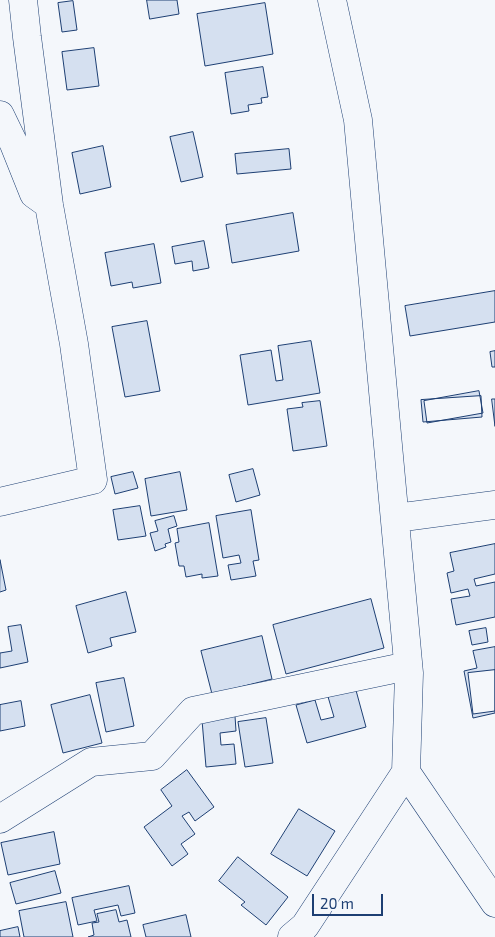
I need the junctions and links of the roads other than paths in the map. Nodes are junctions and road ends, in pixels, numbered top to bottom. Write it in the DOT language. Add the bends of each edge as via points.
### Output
graph roads {
  1 [pos="23,0"];
  2 [pos="332,0"];
  3 [pos="0,115"];
  4 [pos="50,205"];
  5 [pos="0,502"];
  6 [pos="495,505"];
  7 [pos="396,518"];
  8 [pos="408,666"];
  9 [pos="406,772"];
  10 [pos="0,819"];
  11 [pos="495,903"];
  12 [pos="292,937"];
  1 -- 4 [label="street"];
  2 -- 7 [label="street" via="358,120"];
  3 -- 4 [label="street" via="34,194"];
  4 -- 5 [label="street" via="93,480"];
  6 -- 7 [label="street"];
  7 -- 8 [label="street"];
  8 -- 9 [label="street"];
  8 -- 10 [label="street" via="193,712 152,756 92,762"];
  9 -- 11 [label="street"];
  9 -- 12 [label="street" via="305,926"];
}
